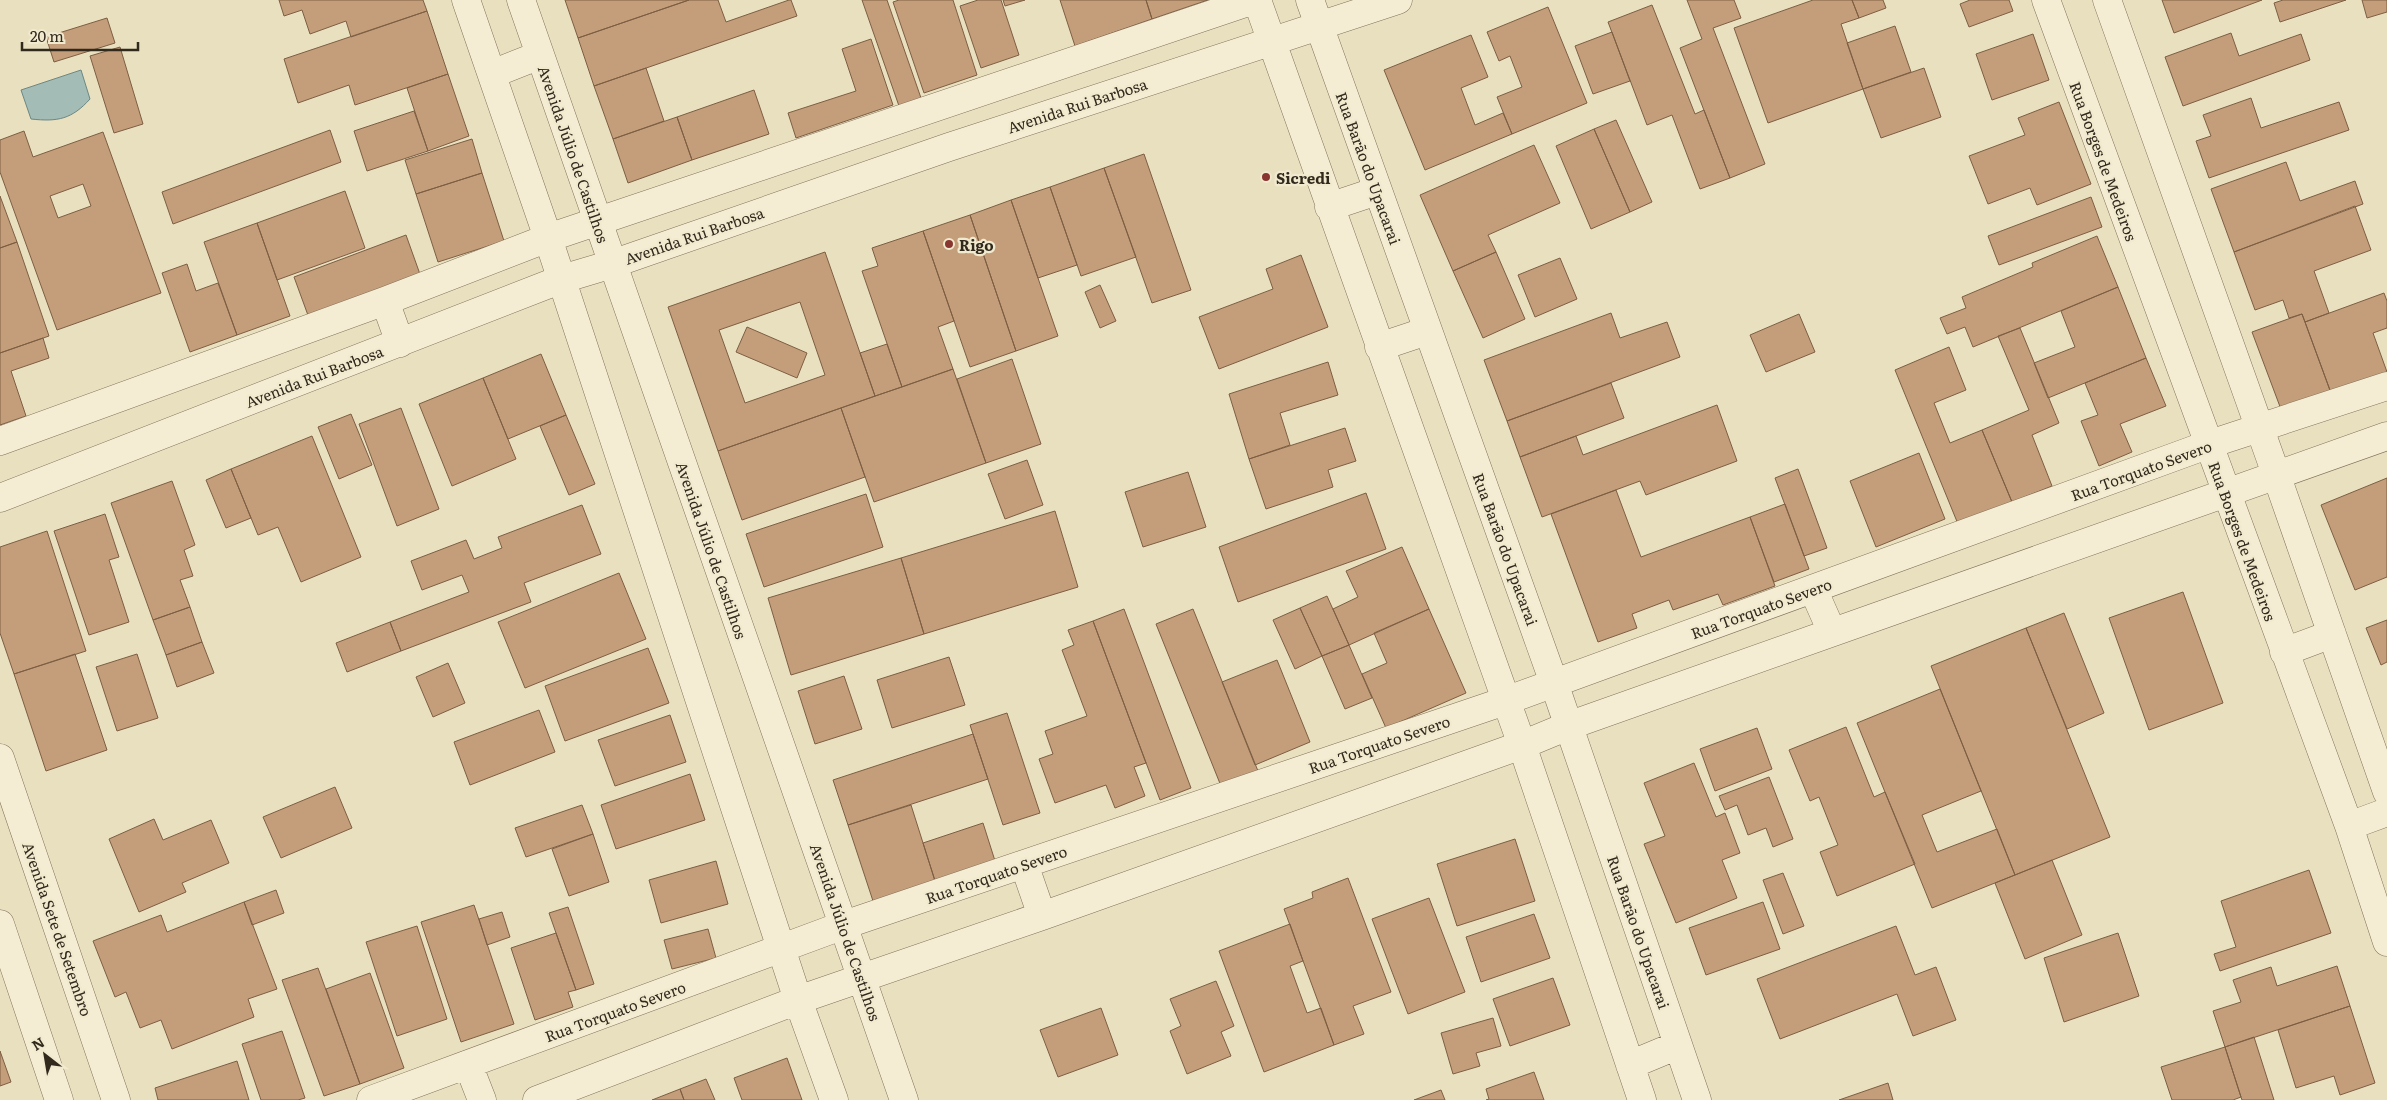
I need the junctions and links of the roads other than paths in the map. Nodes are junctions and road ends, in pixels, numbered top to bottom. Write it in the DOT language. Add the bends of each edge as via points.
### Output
graph roads {
  1 [pos="466,0"];
  2 [pos="521,0"];
  3 [pos="1256,0"];
  4 [pos="1310,0"];
  5 [pos="1398,0"];
  6 [pos="2046,0"];
  7 [pos="2107,0"];
  8 [pos="1318,28"];
  9 [pos="1271,43"];
  10 [pos="540,55"];
  11 [pos="492,74"];
  12 [pos="936,107"];
  13 [pos="949,147"];
  14 [pos="1377,191"];
  15 [pos="1329,207"];
  16 [pos="597,222"];
  17 [pos="548,238"];
  18 [pos="612,264"];
  19 [pos="562,279"];
  20 [pos="385,301"];
  21 [pos="1427,331"];
  22 [pos="400,343"];
  23 [pos="1379,347"];
  24 [pos="2387,386"];
  25 [pos="2261,429"];
  26 [pos="2387,436"];
  27 [pos="0,441"];
  28 [pos="2207,445"];
  29 [pos="2276,474"];
  30 [pos="2225,493"];
  31 [pos="0,498"];
  32 [pos="1813,589"];
  33 [pos="1832,632"];
  34 [pos="2332,634"];
  35 [pos="2284,652"];
  36 [pos="1554,683"];
  37 [pos="1505,701"];
  38 [pos="1568,726"];
  39 [pos="1522,745"];
  40 [pos="0,758"];
  41 [pos="2387,792"];
  42 [pos="2387,812"];
  43 [pos="2348,826"];
  44 [pos="1024,864"];
  45 [pos="1042,916"];
  46 [pos="0,924"];
  47 [pos="844,925"];
  48 [pos="2387,942"];
  49 [pos="783,949"];
  50 [pos="863,978"];
  51 [pos="798,1000"];
  52 [pos="1678,1045"];
  53 [pos="468,1064"];
  54 [pos="1630,1066"];
  55 [pos="59,1100"];
  56 [pos="116,1100"];
  57 [pos="371,1100"];
  58 [pos="482,1100"];
  59 [pos="537,1100"];
  60 [pos="834,1100"];
  61 [pos="904,1100"];
  62 [pos="1642,1100"];
  63 [pos="1697,1100"];
  1 -- 11 [label="street"];
  2 -- 10 [label="street, Avenida Júlio de Castilhos"];
  3 -- 9 [label="street"];
  3 -- 12 [label="street"];
  4 -- 8 [label="street, Rua Barão do Upacarai"];
  5 -- 8 [label="street, Avenida Rui Barbosa"];
  6 -- 28 [label="street, Rua Borges de Medeiros"];
  7 -- 25 [label="street"];
  8 -- 9 [label="street, Avenida Rui Barbosa"];
  8 -- 14 [label="street, Rua Barão do Upacarai"];
  9 -- 13 [label="street, Avenida Rui Barbosa"];
  9 -- 15 [label="street"];
  10 -- 11 [label="street"];
  10 -- 16 [label="street, Avenida Júlio de Castilhos"];
  11 -- 17 [label="street"];
  12 -- 13 [label="street"];
  12 -- 16 [label="street"];
  13 -- 18 [label="street, Avenida Rui Barbosa"];
  14 -- 15 [label="street"];
  14 -- 21 [label="street, Rua Barão do Upacarai"];
  15 -- 23 [label="street"];
  16 -- 17 [label="street"];
  16 -- 18 [label="street, Avenida Júlio de Castilhos"];
  17 -- 19 [label="street"];
  17 -- 20 [label="street"];
  18 -- 19 [label="street, Avenida Rui Barbosa"];
  18 -- 47 [label="street, Avenida Júlio de Castilhos"];
  19 -- 22 [label="street, Avenida Rui Barbosa"];
  19 -- 49 [label="street"];
  20 -- 22 [label="street"];
  20 -- 27 [label="street"];
  21 -- 23 [label="street"];
  21 -- 36 [label="street, Rua Barão do Upacarai"];
  22 -- 31 [label="street, Avenida Rui Barbosa"];
  23 -- 37 [label="street"];
  24 -- 25 [label="street, Rua Torquato Severo"];
  25 -- 28 [label="street, Rua Torquato Severo"];
  25 -- 29 [label="street"];
  26 -- 29 [label="street"];
  28 -- 30 [label="street, Rua Borges de Medeiros"];
  28 -- 32 [label="street, Rua Torquato Severo"];
  29 -- 30 [label="street"];
  29 -- 34 [label="street"];
  30 -- 33 [label="street"];
  30 -- 35 [label="street, Rua Borges de Medeiros"];
  32 -- 33 [label="street"];
  32 -- 36 [label="street, Rua Torquato Severo"];
  33 -- 38 [label="street"];
  34 -- 35 [label="street"];
  34 -- 41 [label="street"];
  35 -- 43 [label="street, Rua Borges de Medeiros"];
  36 -- 37 [label="street, Rua Torquato Severo"];
  36 -- 38 [label="street, Rua Barão do Upacarai"];
  37 -- 39 [label="street"];
  37 -- 44 [label="street, Rua Torquato Severo"];
  38 -- 39 [label="street"];
  38 -- 52 [label="street, Rua Barão do Upacarai"];
  39 -- 45 [label="street"];
  39 -- 54 [label="street"];
  40 -- 56 [label="street, Avenida Sete de Setembro"];
  42 -- 43 [label="street"];
  43 -- 48 [label="street, Rua Borges de Medeiros"];
  44 -- 45 [label="street"];
  44 -- 47 [label="street, Rua Torquato Severo"];
  45 -- 50 [label="street"];
  46 -- 55 [label="street"];
  47 -- 49 [label="street, Rua Torquato Severo"];
  47 -- 50 [label="street, Avenida Júlio de Castilhos"];
  49 -- 51 [label="street"];
  49 -- 53 [label="street, Rua Torquato Severo"];
  50 -- 51 [label="street"];
  50 -- 61 [label="street, Avenida Júlio de Castilhos"];
  51 -- 59 [label="street"];
  51 -- 60 [label="street"];
  52 -- 54 [label="street"];
  52 -- 63 [label="street, Rua Barão do Upacarai"];
  53 -- 57 [label="street, Rua Torquato Severo"];
  53 -- 58 [label="street"];
  54 -- 62 [label="street"];
}
